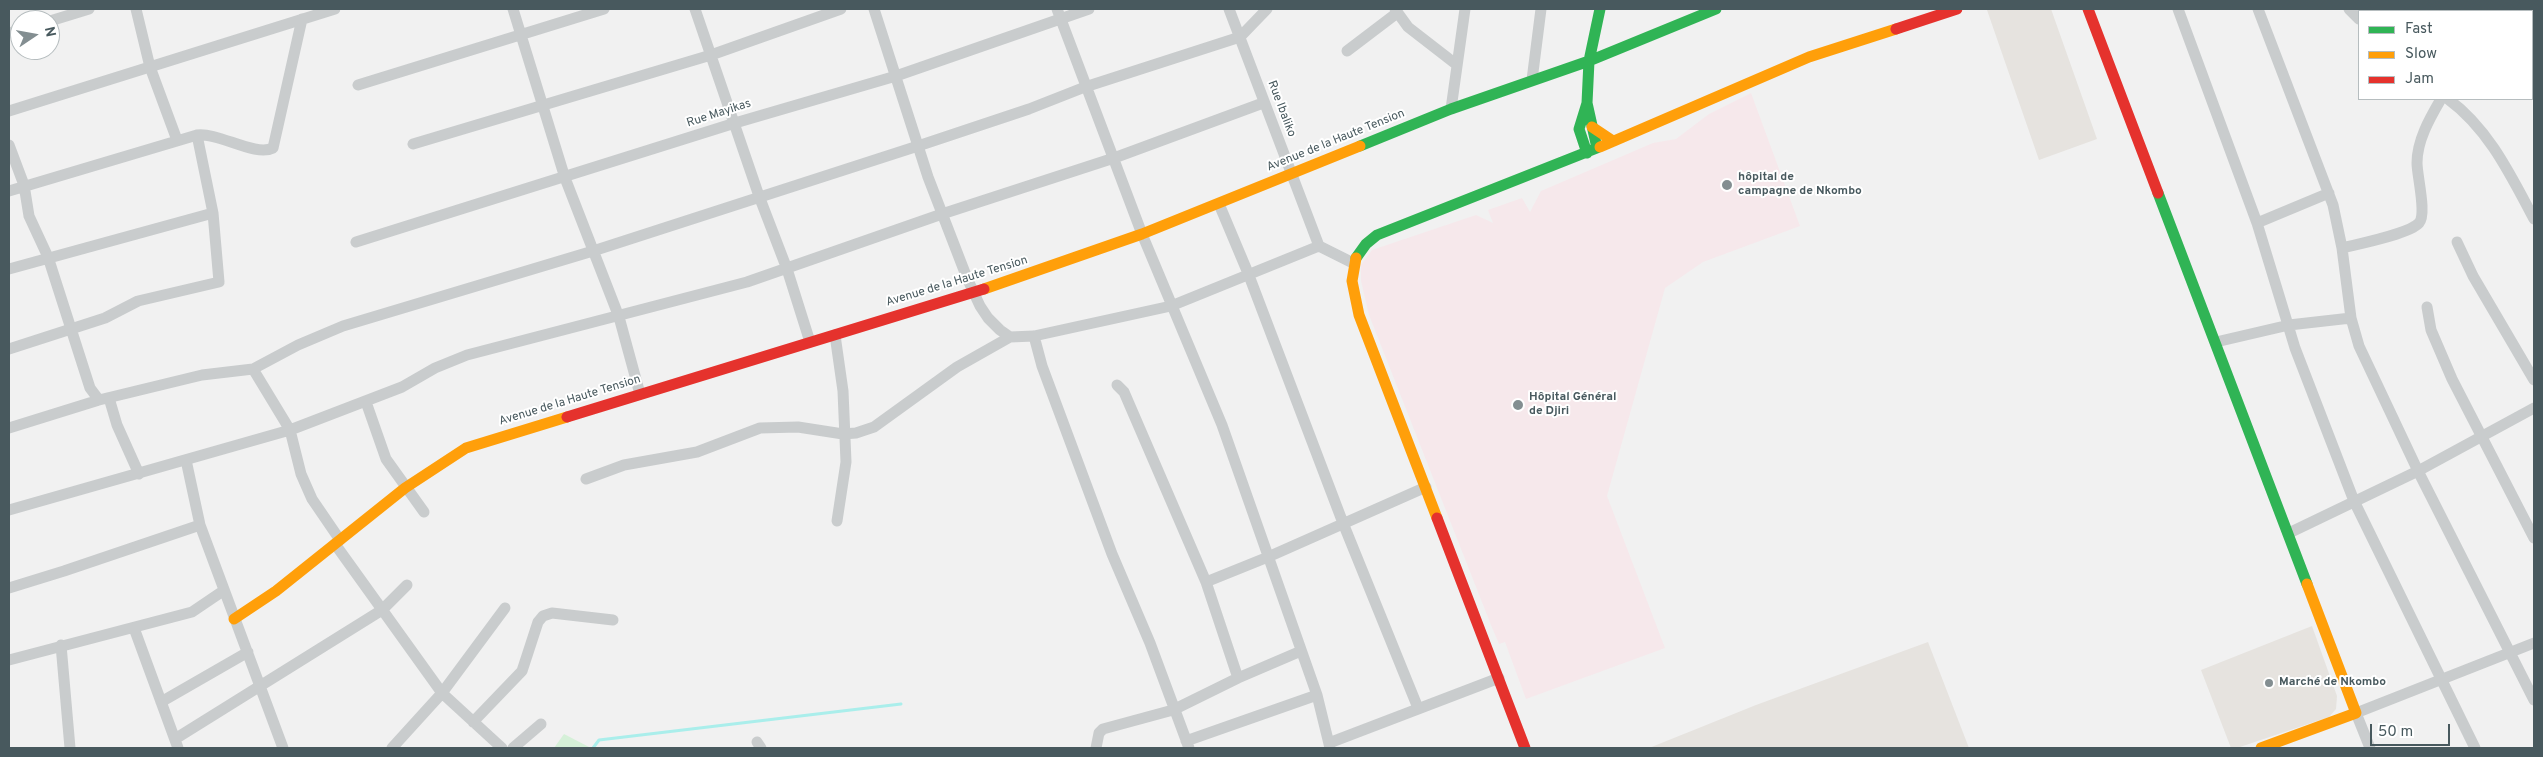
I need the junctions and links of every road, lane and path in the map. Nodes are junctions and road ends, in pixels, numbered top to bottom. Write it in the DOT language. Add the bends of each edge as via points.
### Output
graph roads {
  1 [pos="89,9"];
  2 [pos="136,9"];
  3 [pos="335,9"];
  4 [pos="513,9"];
  5 [pos="604,9"];
  6 [pos="695,9"];
  7 [pos="840,9"];
  8 [pos="874,9"];
  9 [pos="1089,9"];
  10 [pos="1229,9"];
  11 [pos="1267,9"];
  12 [pos="1465,9"];
  13 [pos="1541,9"];
  14 [pos="1600,9"];
  15 [pos="1716,9"];
  16 [pos="1957,9"];
  17 [pos="2088,9"];
  18 [pos="2178,9"];
  19 [pos="2258,9"];
  20 [pos="2349,9"];
  21 [pos="1396,11"];
  22 [pos="1694,13"];
  23 [pos="1059,14"];
  24 [pos="60,18"];
  25 [pos="2358,18"];
  26 [pos="302,19"];
  27 [pos="520,34"];
  28 [pos="1240,37"];
  29 [pos="1348,51"];
  30 [pos="711,54"];
  31 [pos="1588,60"];
  32 [pos="1457,65"];
  33 [pos="150,67"];
  34 [pos="896,76"];
  35 [pos="1532,80"];
  36 [pos="358,84"];
  37 [pos="1085,87"];
  38 [pos="2440,100"];
  39 [pos="2449,100"];
  40 [pos="1263,103"];
  41 [pos="1586,103"];
  42 [pos="541,105"];
  43 [pos="1450,110"];
  44 [pos="9,111"];
  45 [pos="735,123"];
  46 [pos="1592,127"];
  47 [pos="1579,129"];
  48 [pos="196,135"];
  49 [pos="177,140"];
  50 [pos="1613,141"];
  51 [pos="413,144"];
  52 [pos="9,145"];
  53 [pos="918,146"];
  54 [pos="1592,151"];
  55 [pos="1114,158"];
  56 [pos="1558,165"];
  57 [pos="1292,174"];
  58 [pos="565,178"];
  59 [pos="24,185"];
  60 [pos="9,191"];
  61 [pos="2329,193"];
  62 [pos="759,196"];
  63 [pos="1219,204"];
  64 [pos="213,214"];
  65 [pos="942,214"];
  66 [pos="2534,219"];
  67 [pos="2257,222"];
  68 [pos="1142,234"];
  69 [pos="356,242"];
  70 [pos="2457,242"];
  71 [pos="1319,246"];
  72 [pos="2342,248"];
  73 [pos="593,251"];
  74 [pos="48,257"];
  75 [pos="1353,262"];
  76 [pos="9,269"];
  77 [pos="787,269"];
  78 [pos="1248,273"];
  79 [pos="973,292"];
  80 [pos="1172,306"];
  81 [pos="2427,308"];
  82 [pos="619,317"];
  83 [pos="2352,318"];
  84 [pos="2289,325"];
  85 [pos="72,330"];
  86 [pos="835,335"];
  87 [pos="1010,336"];
  88 [pos="1034,336"];
  89 [pos="810,342"];
  90 [pos="2216,342"];
  91 [pos="9,349"];
  92 [pos="253,369"];
  93 [pos="2534,380"];
  94 [pos="1117,385"];
  95 [pos="640,394"];
  96 [pos="104,399"];
  97 [pos="366,402"];
  98 [pos="2534,408"];
  99 [pos="9,428"];
  100 [pos="290,430"];
  101 [pos="843,434"];
  102 [pos="2482,435"];
  103 [pos="186,460"];
  104 [pos="2418,471"];
  105 [pos="139,474"];
  106 [pos="586,479"];
  107 [pos="1426,487"];
  108 [pos="405,488"];
  109 [pos="2354,501"];
  110 [pos="9,510"];
  111 [pos="424,512"];
  112 [pos="837,521"];
  113 [pos="1343,523"];
  114 [pos="200,525"];
  115 [pos="2289,533"];
  116 [pos="2534,538"];
  117 [pos="338,542"];
  118 [pos="1268,557"];
  119 [pos="1206,582"];
  120 [pos="407,585"];
  121 [pos="9,588"];
  122 [pos="223,591"];
  123 [pos="505,608"];
  124 [pos="382,610"];
  125 [pos="234,619"];
  126 [pos="613,620"];
  127 [pos="134,628"];
  128 [pos="2534,643"];
  129 [pos="61,645"];
  130 [pos="1301,651"];
  131 [pos="248,652"];
  132 [pos="2511,652"];
  133 [pos="9,660"];
  134 [pos="1238,678"];
  135 [pos="1499,678"];
  136 [pos="2441,681"];
  137 [pos="261,688"];
  138 [pos="442,693"];
  139 [pos="1317,695"];
  140 [pos="2534,700"];
  141 [pos="162,702"];
  142 [pos="1418,708"];
  143 [pos="1173,710"];
  144 [pos="2356,713"];
  145 [pos="473,722"];
  146 [pos="540,724"];
  147 [pos="176,744"];
  148 [pos="1188,745"];
  149 [pos="1329,746"];
  150 [pos="70,748"];
  151 [pos="284,748"];
  152 [pos="392,748"];
  153 [pos="502,748"];
  154 [pos="512,748"];
  155 [pos="1096,748"];
  156 [pos="1525,748"];
  157 [pos="2260,748"];
  158 [pos="2370,748"];
  159 [pos="2475,748"];
  1 -- 24 [label="street"];
  2 -- 33 [label="street"];
  3 -- 26 [label="street"];
  4 -- 27 [label="street"];
  5 -- 27 [label="street"];
  6 -- 30 [label="street"];
  7 -- 30 [label="street"];
  8 -- 34 [label="street"];
  9 -- 23 [label="street, Rue Mayikas"];
  10 -- 28 [label="street, Rue Ibaliko"];
  11 -- 28 [label="street"];
  12 -- 32 [label="street"];
  13 -- 35 [label="street"];
  14 -- 31 [label="street"];
  15 -- 22 [label="street, Avenue de la Haute Tension"];
  16 -- 50 [label="street" via="1809,58"];
  17 -- 90 [label="street"];
  18 -- 67 [label="street"];
  19 -- 61 [label="street"];
  20 -- 25 [label="street"];
  21 -- 29 [label="street"];
  21 -- 32 [label="street" via="1408,26"];
  22 -- 31 [label="street, Avenue de la Haute Tension"];
  23 -- 34 [label="street, Rue Mayikas"];
  23 -- 37 [label="street"];
  26 -- 33 [label="street"];
  26 -- 48 [label="street" via="273,148 263,150"];
  27 -- 36 [label="street"];
  27 -- 42 [label="street"];
  28 -- 37 [label="street"];
  28 -- 40 [label="street, Rue Ibaliko"];
  30 -- 42 [label="street"];
  30 -- 45 [label="street"];
  31 -- 35 [label="street, Avenue de la Haute Tension"];
  31 -- 41 [label="street"];
  32 -- 43 [label="street"];
  33 -- 44 [label="street"];
  33 -- 49 [label="street"];
  34 -- 45 [label="street, Rue Mayikas"];
  34 -- 53 [label="street"];
  35 -- 43 [label="street, Avenue de la Haute Tension"];
  37 -- 53 [label="street"];
  37 -- 55 [label="street"];
  38 -- 72 [label="street" via="2425,129 2416,162 2422,213 2419,223 2409,230"];
  39 -- 66 [label="street" via="2467,112 2485,134"];
  40 -- 55 [label="street"];
  40 -- 57 [label="street, Rue Ibaliko"];
  41 -- 46 [label="street"];
  41 -- 47 [label="street"];
  42 -- 51 [label="street"];
  42 -- 58 [label="street"];
  43 -- 57 [label="street, Avenue de la Haute Tension"];
  45 -- 58 [label="street, Rue Mayikas"];
  45 -- 62 [label="street"];
  46 -- 50 [label="street"];
  46 -- 54 [label="street"];
  47 -- 54 [label="street"];
  47 -- 56 [label="street"];
  48 -- 49 [label="street"];
  48 -- 64 [label="street"];
  49 -- 59 [label="street"];
  50 -- 54 [label="street"];
  52 -- 59 [label="street"];
  53 -- 62 [label="street"];
  53 -- 65 [label="street"];
  54 -- 56 [label="street"];
  55 -- 65 [label="street"];
  55 -- 68 [label="street"];
  56 -- 75 [label="street" via="1377,235 1358,252"];
  57 -- 63 [label="street, Avenue de la Haute Tension"];
  57 -- 71 [label="street, Rue Ibaliko"];
  58 -- 69 [label="street, Rue Mayikas"];
  58 -- 73 [label="street"];
  59 -- 60 [label="street"];
  59 -- 74 [label="street" via="29,216"];
  61 -- 67 [label="street"];
  61 -- 72 [label="street"];
  62 -- 73 [label="street"];
  62 -- 77 [label="street"];
  63 -- 68 [label="street, Avenue de la Haute Tension"];
  63 -- 78 [label="street"];
  64 -- 74 [label="street"];
  64 -- 85 [label="street" via="219,282 138,301"];
  65 -- 77 [label="street"];
  65 -- 79 [label="street"];
  67 -- 84 [label="street"];
  68 -- 79 [label="street, Avenue de la Haute Tension"];
  68 -- 80 [label="street"];
  70 -- 93 [label="street" via="2473,276"];
  71 -- 75 [label="street"];
  71 -- 78 [label="street"];
  72 -- 83 [label="street"];
  73 -- 82 [label="street"];
  73 -- 92 [label="street" via="343,326"];
  74 -- 76 [label="street"];
  74 -- 85 [label="street"];
  75 -- 107 [label="street" via="1352,291 1359,316"];
  77 -- 82 [label="street"];
  77 -- 89 [label="street"];
  78 -- 80 [label="street"];
  78 -- 113 [label="street"];
  79 -- 86 [label="street, Avenue de la Haute Tension"];
  79 -- 87 [label="street" via="988,318"];
  80 -- 88 [label="street"];
  80 -- 118 [label="street" via="1222,425"];
  81 -- 102 [label="street" via="2431,330 2452,379"];
  82 -- 95 [label="street"];
  82 -- 97 [label="street" via="454,360 402,388"];
  83 -- 84 [label="street"];
  83 -- 104 [label="street" via="2360,346"];
  84 -- 90 [label="street"];
  84 -- 109 [label="street"];
  85 -- 91 [label="street"];
  85 -- 96 [label="street" via="90,388"];
  86 -- 89 [label="street, Avenue de la Haute Tension"];
  86 -- 101 [label="street" via="843,391"];
  87 -- 88 [label="street"];
  87 -- 101 [label="street" via="957,366 874,427"];
  88 -- 143 [label="street" via="1112,554 1150,644"];
  89 -- 95 [label="street, Avenue de la Haute Tension"];
  90 -- 115 [label="street"];
  92 -- 96 [label="street" via="202,375"];
  92 -- 100 [label="street"];
  94 -- 119 [label="street" via="1124,392"];
  95 -- 108 [label="street, Avenue de la Haute Tension" via="466,448"];
  96 -- 99 [label="street"];
  96 -- 105 [label="street"];
  97 -- 100 [label="street"];
  97 -- 108 [label="street" via="386,459"];
  98 -- 102 [label="street"];
  100 -- 103 [label="street"];
  100 -- 117 [label="street" via="301,474"];
  101 -- 106 [label="street" via="798,427 760,428 697,452 624,465"];
  101 -- 112 [label="street" via="846,462"];
  102 -- 104 [label="street"];
  102 -- 116 [label="street"];
  103 -- 105 [label="street"];
  103 -- 114 [label="street"];
  104 -- 109 [label="street"];
  104 -- 132 [label="street"];
  105 -- 110 [label="street"];
  107 -- 113 [label="street"];
  107 -- 135 [label="street"];
  108 -- 111 [label="street"];
  108 -- 117 [label="street, Avenue de la Haute Tension"];
  109 -- 115 [label="street"];
  109 -- 136 [label="street"];
  113 -- 118 [label="street"];
  113 -- 142 [label="street"];
  114 -- 121 [label="street"];
  114 -- 122 [label="street"];
  115 -- 144 [label="street"];
  117 -- 124 [label="street"];
  117 -- 125 [label="street, Avenue de la Haute Tension"];
  118 -- 119 [label="street"];
  118 -- 130 [label="street"];
  119 -- 134 [label="street"];
  120 -- 124 [label="street"];
  122 -- 125 [label="street"];
  122 -- 127 [label="street" via="192,612"];
  123 -- 138 [label="street"];
  124 -- 137 [label="street"];
  124 -- 138 [label="street"];
  125 -- 131 [label="street"];
  126 -- 145 [label="street" via="552,613 543,616 538,622 522,671"];
  127 -- 129 [label="street"];
  127 -- 141 [label="street"];
  128 -- 132 [label="street"];
  129 -- 133 [label="street"];
  129 -- 150 [label="street"];
  130 -- 134 [label="street"];
  130 -- 139 [label="street"];
  131 -- 137 [label="street"];
  131 -- 141 [label="street"];
  132 -- 136 [label="street"];
  132 -- 140 [label="street"];
  134 -- 143 [label="street"];
  135 -- 142 [label="street"];
  135 -- 156 [label="street"];
  136 -- 144 [label="street"];
  136 -- 159 [label="street"];
  137 -- 147 [label="street"];
  137 -- 151 [label="street"];
  138 -- 145 [label="street"];
  138 -- 152 [label="street"];
  139 -- 148 [label="street"];
  139 -- 149 [label="street"];
  141 -- 147 [label="street"];
  142 -- 149 [label="street"];
  143 -- 148 [label="street"];
  143 -- 155 [label="street" via="1103,729"];
  144 -- 157 [label="street"];
  144 -- 158 [label="street"];
  145 -- 153 [label="street"];
  146 -- 154 [label="street"];
}
